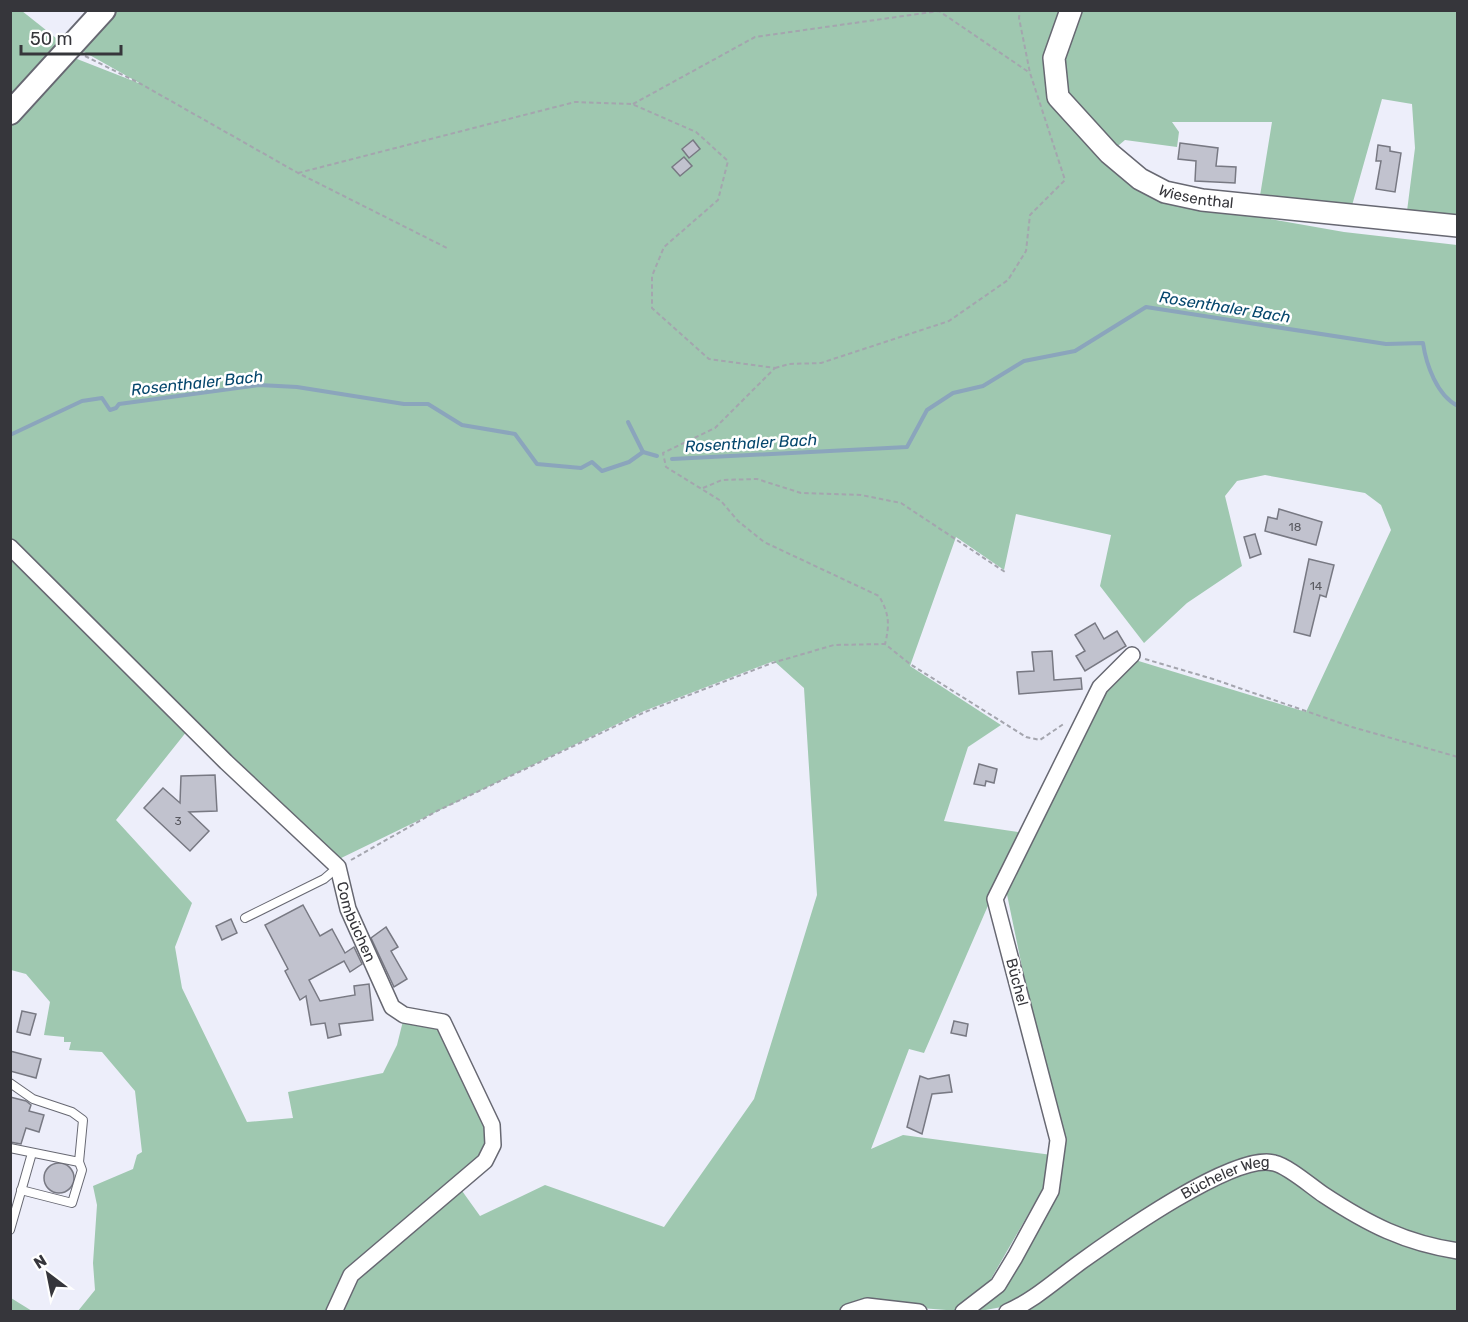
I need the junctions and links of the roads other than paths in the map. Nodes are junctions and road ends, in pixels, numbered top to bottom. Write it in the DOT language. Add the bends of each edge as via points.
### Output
graph roads {
  1 [pos="104,10"];
  2 [pos="1071,10"];
  3 [pos="10,113"];
  4 [pos="1458,226"];
  5 [pos="10,547"];
  6 [pos="1132,655"];
  7 [pos="338,867"];
  8 [pos="245,918"];
  9 [pos="10,1083"];
  10 [pos="10,1148"];
  11 [pos="32,1153"];
  12 [pos="79,1162"];
  13 [pos="21,1190"];
  14 [pos="10,1230"];
  15 [pos="1458,1251"];
  16 [pos="334,1311"];
  17 [pos="848,1311"];
  18 [pos="919,1311"];
  19 [pos="963,1311"];
  20 [pos="1007,1311"];
  1 -- 3 [label="main road"];
  2 -- 4 [label="street, Wiesenthal" via="1054,58 1058,97 1109,153 1140,179 1165,192 1202,200"];
  5 -- 7 [label="street, Combüchen" via="226,762"];
  6 -- 19 [label="street, Büchel" via="1100,687 995,899 1058,1140 1051,1191 998,1285"];
  7 -- 8 [label="lane" via="324,879"];
  7 -- 16 [label="street, Combüchen" via="348,909 392,1008 404,1015 443,1022 492,1125 493,1145 485,1161 351,1275"];
  9 -- 12 [label="lane" via="33,1099 72,1112 83,1120"];
  10 -- 11 [label="lane"];
  11 -- 12 [label="lane"];
  11 -- 13 [label="lane"];
  12 -- 13 [label="lane" via="82,1170 72,1203"];
  13 -- 14 [label="lane"];
  15 -- 20 [label="street, Bücheler Weg" via="1391,1235 1275,1163 1246,1164 1183,1196 1083,1260 1021,1306"];
  17 -- 18 [label="street" via="867,1306"];
}
